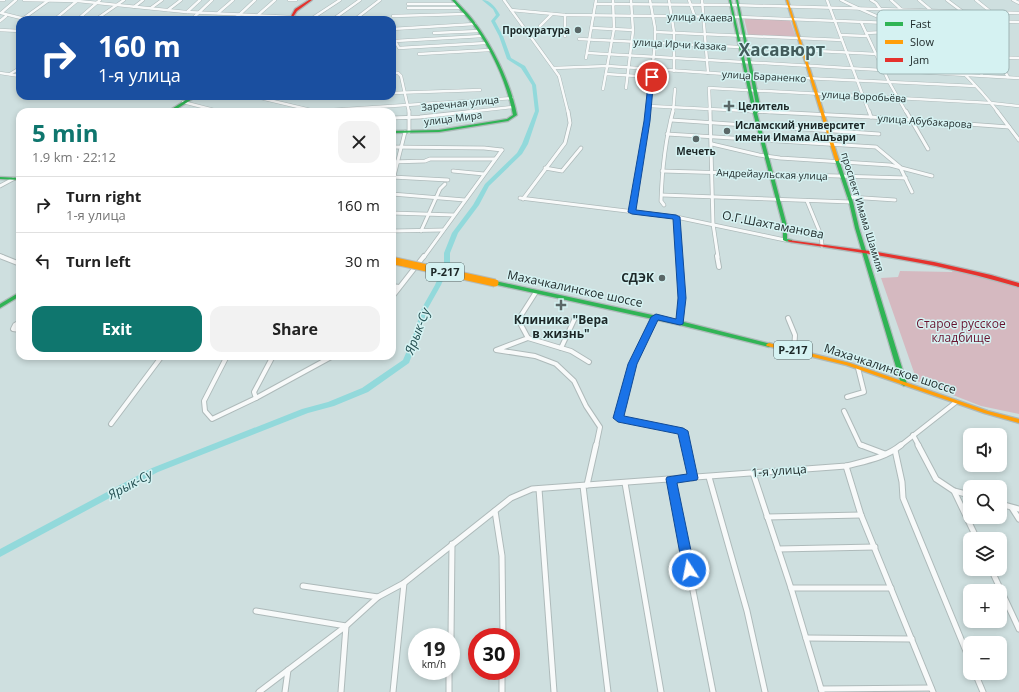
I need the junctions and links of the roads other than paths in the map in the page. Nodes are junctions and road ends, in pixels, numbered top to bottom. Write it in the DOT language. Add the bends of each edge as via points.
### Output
graph roads {
  1 [pos="0,0"];
  2 [pos="4,0"];
  3 [pos="16,0"];
  4 [pos="24,0"];
  5 [pos="49,0"];
  6 [pos="78,0"];
  7 [pos="100,0"];
  8 [pos="124,0"];
  9 [pos="143,0"];
  10 [pos="162,0"];
  11 [pos="181,0"];
  12 [pos="200,0"];
  13 [pos="212,0"];
  14 [pos="233,0"];
  15 [pos="255,0"];
  16 [pos="275,0"];
  17 [pos="289,0"];
  18 [pos="296,0"];
  19 [pos="311,0"];
  20 [pos="340,0"];
  21 [pos="360,0"];
  22 [pos="380,0"];
  23 [pos="504,0"];
  24 [pos="596,0"];
  25 [pos="612,0"];
  26 [pos="631,0"];
  27 [pos="650,0"];
  28 [pos="669,0"];
  29 [pos="689,0"];
  30 [pos="702,0"];
  31 [pos="827,0"];
  32 [pos="841,0"];
  33 [pos="871,0"];
  34 [pos="892,0"];
  35 [pos="919,0"];
  36 [pos="947,0"];
  37 [pos="976,0"];
  38 [pos="1013,0"];
  39 [pos="409,2"];
  40 [pos="734,2"];
  41 [pos="97,3"];
  42 [pos="596,4"];
  43 [pos="613,4"];
  44 [pos="631,4"];
  45 [pos="651,4"];
  46 [pos="670,4"];
  47 [pos="690,4"];
  48 [pos="702,4"];
  49 [pos="788,4"];
  50 [pos="1019,4"];
  51 [pos="117,5"];
  52 [pos="458,5"];
  53 [pos="134,7"];
  54 [pos="151,8"];
  55 [pos="408,8"];
  56 [pos="829,8"];
  57 [pos="859,9"];
  58 [pos="168,10"];
  59 [pos="511,10"];
  60 [pos="881,10"];
  61 [pos="902,10"];
  62 [pos="931,10"];
  63 [pos="961,10"];
  64 [pos="988,10"];
  65 [pos="186,12"];
  66 [pos="198,12"];
  67 [pos="218,14"];
  68 [pos="552,14"];
  69 [pos="239,15"];
  70 [pos="257,15"];
  71 [pos="565,15"];
  72 [pos="6,16"];
  73 [pos="27,16"];
  74 [pos="59,16"];
  75 [pos="82,16"];
  76 [pos="101,16"];
  77 [pos="194,16"];
  78 [pos="268,16"];
  79 [pos="291,16"];
  80 [pos="316,16"];
  81 [pos="338,16"];
  82 [pos="359,16"];
  83 [pos="393,16"];
  84 [pos="595,16"];
  85 [pos="614,16"];
  86 [pos="633,16"];
  87 [pos="654,16"];
  88 [pos="16,17"];
  89 [pos="673,17"];
  90 [pos="695,17"];
  91 [pos="704,17"];
  92 [pos="736,17"];
  93 [pos="877,17"];
  94 [pos="1,19"];
  95 [pos="793,19"];
  96 [pos="834,21"];
  97 [pos="861,22"];
  98 [pos="877,23"];
  99 [pos="475,24"];
  100 [pos="540,26"];
  101 [pos="592,28"];
  102 [pos="396,29"];
  103 [pos="614,29"];
  104 [pos="0,30"];
  105 [pos="633,30"];
  106 [pos="16,31"];
  107 [pos="655,32"];
  108 [pos="674,32"];
  109 [pos="877,33"];
  110 [pos="434,34"];
  111 [pos="480,34"];
  112 [pos="706,34"];
  113 [pos="866,34"];
  114 [pos="741,35"];
  115 [pos="840,35"];
  116 [pos="565,36"];
  117 [pos="798,38"];
  118 [pos="579,39"];
  119 [pos="590,39"];
  120 [pos="396,40"];
  121 [pos="612,40"];
  122 [pos="842,40"];
  123 [pos="396,42"];
  124 [pos="632,42"];
  125 [pos="655,43"];
  126 [pos="675,44"];
  127 [pos="706,46"];
  128 [pos="488,47"];
  129 [pos="743,48"];
  130 [pos="802,51"];
  131 [pos="588,53"];
  132 [pos="846,53"];
  133 [pos="419,54"];
  134 [pos="610,54"];
  135 [pos="877,54"];
  136 [pos="630,55"];
  137 [pos="653,56"];
  138 [pos="675,57"];
  139 [pos="586,58"];
  140 [pos="1009,58"];
  141 [pos="1019,58"];
  142 [pos="707,60"];
  143 [pos="747,63"];
  144 [pos="608,66"];
  145 [pos="807,66"];
  146 [pos="554,68"];
  147 [pos="629,68"];
  148 [pos="852,68"];
  149 [pos="652,70"];
  150 [pos="877,70"];
  151 [pos="16,71"];
  152 [pos="674,71"];
  153 [pos="0,73"];
  154 [pos="396,73"];
  155 [pos="708,73"];
  156 [pos="606,74"];
  157 [pos="885,74"];
  158 [pos="963,74"];
  159 [pos="1006,74"];
  160 [pos="10,75"];
  161 [pos="750,75"];
  162 [pos="982,75"];
  163 [pos="16,76"];
  164 [pos="628,76"];
  165 [pos="652,77"];
  166 [pos="1008,77"];
  167 [pos="811,78"];
  168 [pos="1019,78"];
  169 [pos="857,81"];
  170 [pos="889,82"];
  171 [pos="975,86"];
  172 [pos="626,88"];
  173 [pos="603,89"];
  174 [pos="675,89"];
  175 [pos="480,90"];
  176 [pos="753,91"];
  177 [pos="396,93"];
  178 [pos="404,93"];
  179 [pos="815,94"];
  180 [pos="862,96"];
  181 [pos="512,98"];
  182 [pos="898,98"];
  183 [pos="187,100"];
  184 [pos="269,100"];
  185 [pos="183,102"];
  186 [pos="991,103"];
  187 [pos="407,105"];
  188 [pos="649,106"];
  189 [pos="1019,106"];
  190 [pos="674,107"];
  191 [pos="175,108"];
  192 [pos="206,108"];
  193 [pos="302,108"];
  194 [pos="368,108"];
  195 [pos="711,109"];
  196 [pos="514,111"];
  197 [pos="756,112"];
  198 [pos="822,115"];
  199 [pos="410,116"];
  200 [pos="871,117"];
  201 [pos="396,118"];
  202 [pos="671,120"];
  203 [pos="911,121"];
  204 [pos="711,123"];
  205 [pos="760,126"];
  206 [pos="1009,127"];
  207 [pos="827,130"];
  208 [pos="396,132"];
  209 [pos="407,132"];
  210 [pos="667,134"];
  211 [pos="879,134"];
  212 [pos="711,136"];
  213 [pos="762,140"];
  214 [pos="1019,140"];
  215 [pos="712,144"];
  216 [pos="831,144"];
  217 [pos="396,148"];
  218 [pos="400,148"];
  219 [pos="582,148"];
  220 [pos="928,149"];
  221 [pos="766,156"];
  222 [pos="495,159"];
  223 [pos="836,161"];
  224 [pos="398,162"];
  225 [pos="396,168"];
  226 [pos="545,168"];
  227 [pos="900,168"];
  228 [pos="453,171"];
  229 [pos="662,171"];
  230 [pos="712,172"];
  231 [pos="484,174"];
  232 [pos="770,174"];
  233 [pos="842,176"];
  234 [pos="932,176"];
  235 [pos="396,177"];
  236 [pos="0,178"];
  237 [pos="906,178"];
  238 [pos="16,179"];
  239 [pos="448,180"];
  240 [pos="445,184"];
  241 [pos="0,186"];
  242 [pos="912,192"];
  243 [pos="396,194"];
  244 [pos="662,195"];
  245 [pos="713,197"];
  246 [pos="437,198"];
  247 [pos="465,200"];
  248 [pos="778,200"];
  249 [pos="850,200"];
  250 [pos="895,200"];
  251 [pos="807,201"];
  252 [pos="664,205"];
  253 [pos="396,212"];
  254 [pos="632,212"];
  255 [pos="429,214"];
  256 [pos="454,215"];
  257 [pos="676,217"];
  258 [pos="713,224"];
  259 [pos="443,230"];
  260 [pos="396,231"];
  261 [pos="420,231"];
  262 [pos="785,240"];
  263 [pos="822,246"];
  264 [pos="864,252"];
  265 [pos="0,256"];
  266 [pos="16,262"];
  267 [pos="396,262"];
  268 [pos="719,267"];
  269 [pos="1019,285"];
  270 [pos="396,287"];
  271 [pos="399,287"];
  272 [pos="396,291"];
  273 [pos="536,292"];
  274 [pos="16,296"];
  275 [pos="0,306"];
  276 [pos="656,317"];
  277 [pos="575,318"];
  278 [pos="788,318"];
  279 [pos="680,323"];
  280 [pos="528,338"];
  281 [pos="561,348"];
  282 [pos="794,350"];
  283 [pos="159,360"];
  284 [pos="225,360"];
  285 [pos="271,360"];
  286 [pos="326,360"];
  287 [pos="589,362"];
  288 [pos="858,368"];
  289 [pos="904,384"];
  290 [pos="847,397"];
  291 [pos="256,398"];
  292 [pos="956,402"];
  293 [pos="844,412"];
  294 [pos="1019,421"];
  295 [pos="111,424"];
  296 [pos="913,435"];
  297 [pos="895,450"];
  298 [pos="886,454"];
  299 [pos="846,466"];
  300 [pos="753,473"];
  301 [pos="709,476"];
  302 [pos="693,478"];
  303 [pos="671,479"];
  304 [pos="625,483"];
  305 [pos="585,486"];
  306 [pos="539,489"];
  307 [pos="954,491"];
  308 [pos="963,493"];
  309 [pos="1007,506"];
  310 [pos="1012,507"];
  311 [pos="1019,509"];
  312 [pos="495,511"];
  313 [pos="861,515"];
  314 [pos="768,518"];
  315 [pos="1019,519"];
  316 [pos="974,532"];
  317 [pos="452,544"];
  318 [pos="875,546"];
  319 [pos="778,549"];
  320 [pos="994,576"];
  321 [pos="404,583"];
  322 [pos="303,586"];
  323 [pos="791,588"];
  324 [pos="891,588"];
  325 [pos="378,597"];
  326 [pos="256,611"];
  327 [pos="346,626"];
  328 [pos="450,628"];
  329 [pos="503,628"];
  330 [pos="1019,629"];
  331 [pos="806,638"];
  332 [pos="912,639"];
  333 [pos="963,644"];
  334 [pos="288,670"];
  335 [pos="450,680"];
  336 [pos="502,680"];
  337 [pos="978,680"];
  338 [pos="821,690"];
  339 [pos="932,690"];
  340 [pos="259,692"];
  341 [pos="285,692"];
  342 [pos="341,692"];
  343 [pos="392,692"];
  344 [pos="449,692"];
  345 [pos="502,692"];
  346 [pos="554,692"];
  347 [pos="608,692"];
  348 [pos="661,692"];
  349 [pos="713,692"];
  350 [pos="765,692"];
  351 [pos="983,692"];
  1 -- 2 [label="street"];
  3 -- 72 [label="street" via="1,12"];
  4 -- 5 [label="street"];
  5 -- 6 [label="street"];
  5 -- 73 [label="street"];
  6 -- 41 [label="street"];
  6 -- 74 [label="street"];
  7 -- 41 [label="street"];
  8 -- 51 [label="street"];
  9 -- 53 [label="street"];
  10 -- 54 [label="street"];
  11 -- 58 [label="street"];
  12 -- 65 [label="street"];
  13 -- 66 [label="street"];
  14 -- 67 [label="street"];
  15 -- 69 [label="street"];
  16 -- 70 [label="street"];
  17 -- 18 [label="street"];
  19 -- 79 [label="main road"];
  20 -- 80 [label="street"];
  21 -- 81 [label="street"];
  22 -- 82 [label="street"];
  23 -- 59 [label="street"];
  24 -- 42 [label="street"];
  25 -- 43 [label="street"];
  26 -- 44 [label="street"];
  27 -- 45 [label="street"];
  28 -- 46 [label="street"];
  29 -- 47 [label="street"];
  30 -- 48 [label="street"];
  31 -- 56 [label="street"];
  32 -- 57 [label="street"];
  33 -- 60 [label="street"];
  34 -- 61 [label="street"];
  35 -- 62 [label="street"];
  36 -- 63 [label="street"];
  37 -- 64 [label="street"];
  38 -- 50 [label="street"];
  39 -- 52 [label="street"];
  40 -- 48 [label="street"];
  40 -- 49 [label="street"];
  40 -- 92 [label="main road"];
  41 -- 51 [label="street"];
  41 -- 75 [label="street"];
  42 -- 43 [label="street"];
  42 -- 84 [label="street"];
  43 -- 44 [label="street"];
  43 -- 85 [label="street"];
  44 -- 45 [label="street"];
  44 -- 86 [label="street"];
  45 -- 46 [label="street"];
  45 -- 87 [label="street"];
  46 -- 47 [label="street"];
  46 -- 89 [label="street"];
  47 -- 48 [label="street"];
  47 -- 90 [label="street"];
  48 -- 91 [label="street"];
  49 -- 56 [label="street"];
  49 -- 95 [label="main road, проспект Имама Шамиля"];
  51 -- 53 [label="street"];
  51 -- 76 [label="street"];
  52 -- 55 [label="street"];
  52 -- 83 [label="street"];
  52 -- 99 [label="main road, Заречная улица"];
  53 -- 54 [label="street"];
  54 -- 58 [label="street"];
  56 -- 57 [label="street"];
  56 -- 96 [label="street"];
  57 -- 60 [label="street"];
  57 -- 93 [label="street"];
  58 -- 65 [label="street"];
  59 -- 68 [label="street, улица Акаева"];
  59 -- 146 [label="street"];
  60 -- 61 [label="street"];
  65 -- 66 [label="street"];
  66 -- 67 [label="street"];
  66 -- 77 [label="street"];
  67 -- 69 [label="street"];
  68 -- 71 [label="street, улица Акаева"];
  68 -- 100 [label="street"];
  69 -- 70 [label="street"];
  70 -- 78 [label="street"];
  71 -- 84 [label="street, улица Акаева"];
  71 -- 116 [label="street"];
  72 -- 88 [label="street"];
  72 -- 94 [label="street"];
  84 -- 85 [label="street, улица Акаева"];
  84 -- 101 [label="street"];
  85 -- 86 [label="street, улица Акаева"];
  85 -- 103 [label="street"];
  86 -- 87 [label="street, улица Акаева"];
  86 -- 105 [label="street"];
  87 -- 89 [label="street, улица Акаева"];
  87 -- 107 [label="street"];
  89 -- 90 [label="street, улица Акаева"];
  89 -- 108 [label="street"];
  90 -- 91 [label="street, улица Акаева"];
  91 -- 92 [label="street, улица Акаева"];
  91 -- 112 [label="street"];
  92 -- 95 [label="street, улица Акаева"];
  92 -- 114 [label="main road"];
  95 -- 96 [label="street, улица Акаева"];
  95 -- 117 [label="main road, проспект Имама Шамиля"];
  96 -- 97 [label="street, улица Акаева"];
  96 -- 115 [label="street"];
  97 -- 98 [label="street, улица Акаева"];
  97 -- 113 [label="street"];
  99 -- 102 [label="street"];
  99 -- 111 [label="main road, Заречная улица"];
  101 -- 103 [label="street"];
  101 -- 119 [label="street"];
  103 -- 105 [label="street"];
  103 -- 121 [label="street"];
  104 -- 106 [label="street"];
  105 -- 124 [label="street"];
  107 -- 108 [label="street"];
  107 -- 125 [label="street"];
  108 -- 112 [label="street"];
  108 -- 126 [label="street"];
  109 -- 113 [label="street"];
  110 -- 111 [label="street"];
  111 -- 120 [label="street"];
  111 -- 128 [label="main road, Заречная улица"];
  112 -- 114 [label="street"];
  112 -- 127 [label="street"];
  113 -- 115 [label="street"];
  113 -- 135 [label="street"];
  114 -- 117 [label="street"];
  114 -- 129 [label="main road"];
  115 -- 122 [label="street"];
  117 -- 122 [label="street"];
  117 -- 130 [label="main road, проспект Имама Шамиля"];
  118 -- 119 [label="street, улица Ирчи Казака"];
  119 -- 121 [label="street, улица Ирчи Казака"];
  119 -- 131 [label="street"];
  121 -- 124 [label="street, улица Ирчи Казака"];
  121 -- 134 [label="street"];
  122 -- 132 [label="street"];
  123 -- 128 [label="street" via="399,48"];
  124 -- 125 [label="street, улица Ирчи Казака"];
  124 -- 136 [label="street"];
  125 -- 126 [label="street, улица Ирчи Казака"];
  125 -- 137 [label="street"];
  126 -- 127 [label="street, улица Ирчи Казака"];
  126 -- 138 [label="street"];
  127 -- 129 [label="street, улица Ирчи Казака"];
  127 -- 142 [label="street"];
  128 -- 133 [label="street"];
  128 -- 181 [label="main road, Заречная улица"];
  129 -- 130 [label="street, улица Ирчи Казака"];
  129 -- 143 [label="main road"];
  130 -- 132 [label="street, улица Ирчи Казака"];
  130 -- 145 [label="main road, проспект Имама Шамиля"];
  131 -- 134 [label="street"];
  131 -- 139 [label="street"];
  132 -- 135 [label="street, улица Ирчи Казака"];
  132 -- 148 [label="street"];
  134 -- 136 [label="street"];
  134 -- 144 [label="street"];
  136 -- 137 [label="street"];
  136 -- 147 [label="street"];
  137 -- 138 [label="street"];
  137 -- 149 [label="street"];
  138 -- 142 [label="street"];
  138 -- 152 [label="street"];
  140 -- 141 [label="street"];
  142 -- 143 [label="street"];
  142 -- 155 [label="street"];
  143 -- 145 [label="street"];
  143 -- 161 [label="main road"];
  144 -- 146 [label="street, улица Бараненко"];
  144 -- 147 [label="street, улица Бараненко"];
  144 -- 156 [label="street"];
  145 -- 148 [label="street"];
  145 -- 167 [label="main road, проспект Имама Шамиля"];
  146 -- 226 [label="street" via="559,76 570,123 565,143"];
  147 -- 149 [label="street, улица Бараненко"];
  147 -- 164 [label="street"];
  148 -- 150 [label="street"];
  148 -- 169 [label="street"];
  149 -- 152 [label="street, улица Бараненко"];
  149 -- 165 [label="street"];
  151 -- 160 [label="street"];
  152 -- 155 [label="street, улица Бараненко"];
  153 -- 160 [label="street"];
  154 -- 178 [label="street" via="402,76"];
  155 -- 161 [label="street, улица Бараненко"];
  156 -- 164 [label="street"];
  156 -- 173 [label="street"];
  157 -- 170 [label="street"];
  158 -- 162 [label="street"];
  158 -- 171 [label="street"];
  159 -- 166 [label="street"];
  160 -- 163 [label="street"];
  161 -- 167 [label="street, улица Бараненко"];
  161 -- 176 [label="main road"];
  162 -- 166 [label="street"];
  164 -- 165 [label="street"];
  164 -- 172 [label="street"];
  165 -- 188 [label="street"];
  166 -- 168 [label="street"];
  167 -- 169 [label="street, улица Бараненко"];
  167 -- 179 [label="main road, проспект Имама Шамиля"];
  169 -- 170 [label="street, улица Бараненко"];
  169 -- 180 [label="street"];
  170 -- 171 [label="street, улица Бараненко"];
  170 -- 182 [label="street"];
  171 -- 186 [label="street"];
  174 -- 190 [label="street"];
  175 -- 178 [label="street"];
  176 -- 179 [label="street, улица Воробьёва"];
  176 -- 195 [label="street, улица Воробьёва" via="710,88"];
  176 -- 197 [label="main road"];
  177 -- 178 [label="street"];
  178 -- 187 [label="street"];
  179 -- 180 [label="street, улица Воробьёва"];
  179 -- 198 [label="main road, проспект Имама Шамиля"];
  180 -- 182 [label="street, улица Воробьёва"];
  180 -- 200 [label="street"];
  181 -- 187 [label="street"];
  181 -- 196 [label="main road, Заречная улица"];
  182 -- 186 [label="street, улица Воробьёва"];
  182 -- 203 [label="street"];
  183 -- 185 [label="main road"];
  184 -- 193 [label="street"];
  185 -- 191 [label="main road"];
  185 -- 192 [label="street"];
  186 -- 189 [label="street, улица Воробьёва"];
  186 -- 206 [label="street"];
  187 -- 194 [label="street"];
  187 -- 199 [label="street"];
  188 -- 190 [label="street, улица Абубакарова"];
  188 -- 254 [label="street"];
  190 -- 195 [label="street, улица Абубакарова"];
  190 -- 202 [label="street"];
  195 -- 197 [label="street, улица Абубакарова"];
  195 -- 204 [label="street"];
  196 -- 199 [label="street, Заречная улица"];
  196 -- 209 [label="main road, улица Мира" via="508,120 439,131"];
  197 -- 198 [label="street, улица Абубакарова"];
  197 -- 205 [label="main road"];
  198 -- 200 [label="street, улица Абубакарова"];
  198 -- 207 [label="main road, проспект Имама Шамиля"];
  199 -- 201 [label="street, Заречная улица"];
  199 -- 209 [label="street"];
  200 -- 203 [label="street, улица Абубакарова"];
  202 -- 204 [label="street"];
  202 -- 210 [label="street"];
  203 -- 206 [label="street, улица Абубакарова"];
  203 -- 220 [label="street"];
  204 -- 205 [label="street"];
  204 -- 212 [label="street"];
  205 -- 207 [label="street"];
  205 -- 213 [label="main road"];
  206 -- 214 [label="street"];
  207 -- 211 [label="street"];
  207 -- 216 [label="main road, проспект Имама Шамиля"];
  208 -- 209 [label="main road, улица Мира"];
  209 -- 218 [label="street"];
  210 -- 212 [label="street"];
  210 -- 229 [label="street"];
  212 -- 213 [label="street"];
  212 -- 215 [label="street"];
  213 -- 216 [label="street"];
  213 -- 221 [label="main road"];
  215 -- 221 [label="street"];
  215 -- 230 [label="street"];
  216 -- 223 [label="main road, проспект Имама Шамиля"];
  216 -- 227 [label="street" via="876,147"];
  217 -- 218 [label="street"];
  218 -- 222 [label="street" via="502,150"];
  218 -- 224 [label="street"];
  219 -- 226 [label="street" via="562,171"];
  221 -- 223 [label="street"];
  221 -- 232 [label="main road"];
  222 -- 224 [label="street" via="430,159"];
  222 -- 231 [label="street"];
  223 -- 227 [label="street"];
  223 -- 233 [label="main road, проспект Имама Шамиля"];
  224 -- 225 [label="street"];
  226 -- 254 [label="street, О.Г.Шахтаманова" via="521,198"];
  227 -- 234 [label="street"];
  227 -- 237 [label="street"];
  228 -- 231 [label="street"];
  229 -- 230 [label="street, Андрейаульская улица"];
  229 -- 244 [label="street"];
  230 -- 232 [label="street, Андрейаульская улица"];
  230 -- 245 [label="street"];
  231 -- 247 [label="street"];
  232 -- 233 [label="street, Андрейаульская улица"];
  232 -- 248 [label="main road"];
  233 -- 237 [label="street, Андрейаульская улица"];
  233 -- 249 [label="main road, проспект Имама Шамиля"];
  235 -- 239 [label="street"];
  236 -- 238 [label="main road"];
  237 -- 242 [label="street"];
  238 -- 241 [label="street"];
  240 -- 246 [label="street"];
  243 -- 246 [label="street"];
  244 -- 245 [label="street"];
  244 -- 252 [label="street" via="661,201"];
  245 -- 248 [label="street"];
  245 -- 258 [label="street"];
  246 -- 247 [label="street"];
  246 -- 255 [label="street"];
  247 -- 256 [label="street"];
  248 -- 251 [label="street"];
  248 -- 262 [label="main road" via="785,226"];
  249 -- 250 [label="street"];
  249 -- 251 [label="street"];
  249 -- 264 [label="main road, проспект Имама Шамиля"];
  251 -- 263 [label="street" via="821,235"];
  253 -- 255 [label="street"];
  254 -- 257 [label="street, О.Г.Шахтаманова"];
  255 -- 256 [label="street"];
  255 -- 261 [label="street"];
  256 -- 259 [label="street"];
  257 -- 258 [label="street, О.Г.Шахтаманова"];
  257 -- 279 [label="street" via="682,298"];
  258 -- 262 [label="street, О.Г.Шахтаманова"];
  258 -- 268 [label="street"];
  259 -- 261 [label="street"];
  259 -- 271 [label="street"];
  260 -- 261 [label="street"];
  262 -- 263 [label="main road, О.Г.Шахтаманова"];
  263 -- 264 [label="main road, О.Г.Шахтаманова"];
  264 -- 269 [label="main road, О.Г.Шахтаманова" via="974,271"];
  264 -- 289 [label="main road, проспект Имама Шамиля"];
  265 -- 266 [label="street"];
  267 -- 273 [label="main road, Махачкалинское шоссе / Р-217, bridge"];
  270 -- 271 [label="street"];
  271 -- 272 [label="street"];
  273 -- 276 [label="main road, Махачкалинское шоссе / Р-217"];
  273 -- 280 [label="street" via="520,317 520,323"];
  274 -- 275 [label="main road"];
  276 -- 279 [label="main road, Махачкалинское шоссе / Р-217"];
  276 -- 302 [label="street" via="632,364 618,418 683,431"];
  277 -- 281 [label="street"];
  278 -- 282 [label="street" via="796,334"];
  279 -- 282 [label="main road, Махачкалинское шоссе / Р-217"];
  280 -- 281 [label="street"];
  280 -- 305 [label="street" via="496,350 535,356 556,364 574,381 600,427"];
  281 -- 287 [label="street" via="572,351"];
  282 -- 288 [label="main road, Махачкалинское шоссе / Р-217"];
  283 -- 295 [label="street"];
  284 -- 291 [label="street" via="204,401 205,412 212,419"];
  285 -- 291 [label="street" via="254,392"];
  286 -- 291 [label="street"];
  288 -- 289 [label="main road, Махачкалинское шоссе / Р-217"];
  288 -- 290 [label="street" via="864,392"];
  289 -- 292 [label="main road, Махачкалинское шоссе / Р-217"];
  292 -- 294 [label="main road, Махачкалинское шоссе / Р-217"];
  292 -- 296 [label="street, 1-я улица"];
  293 -- 298 [label="street" via="860,445"];
  296 -- 297 [label="street, 1-я улица"];
  296 -- 307 [label="street" via="936,479"];
  297 -- 298 [label="street, 1-я улица"];
  297 -- 333 [label="street" via="903,498"];
  298 -- 299 [label="street, 1-я улица"];
  299 -- 300 [label="street, 1-я улица"];
  299 -- 313 [label="street"];
  300 -- 301 [label="street, 1-я улица"];
  300 -- 314 [label="street"];
  301 -- 302 [label="street, 1-я улица"];
  301 -- 350 [label="street" via="747,611"];
  302 -- 303 [label="street, 1-я улица"];
  303 -- 304 [label="street, 1-я улица"];
  303 -- 349 [label="street"];
  304 -- 305 [label="street, 1-я улица"];
  304 -- 348 [label="street"];
  305 -- 306 [label="street, 1-я улица"];
  305 -- 347 [label="street"];
  306 -- 312 [label="street, 1-я улица" via="511,498"];
  306 -- 346 [label="street"];
  307 -- 308 [label="street"];
  307 -- 316 [label="street"];
  309 -- 310 [label="street"];
  310 -- 311 [label="street"];
  310 -- 315 [label="street"];
  312 -- 317 [label="street, 1-я улица"];
  312 -- 329 [label="street" via="502,556"];
  313 -- 314 [label="street"];
  313 -- 318 [label="street"];
  314 -- 319 [label="street"];
  317 -- 321 [label="street, 1-я улица"];
  317 -- 328 [label="street"];
  318 -- 319 [label="street"];
  318 -- 324 [label="street"];
  319 -- 323 [label="street"];
  320 -- 330 [label="street"];
  321 -- 325 [label="street, 1-я улица"];
  321 -- 343 [label="street"];
  322 -- 325 [label="street"];
  323 -- 324 [label="street"];
  323 -- 331 [label="street"];
  324 -- 332 [label="street"];
  325 -- 327 [label="street, 1-я улица"];
  326 -- 327 [label="street"];
  327 -- 334 [label="street, 1-я улица"];
  327 -- 342 [label="street"];
  331 -- 332 [label="street"];
  331 -- 338 [label="street"];
  332 -- 339 [label="street"];
  334 -- 340 [label="street, 1-я улица"];
  334 -- 341 [label="street"];
  335 -- 344 [label="street"];
  336 -- 345 [label="street"];
  337 -- 351 [label="street"];
  338 -- 339 [label="street"];
}
